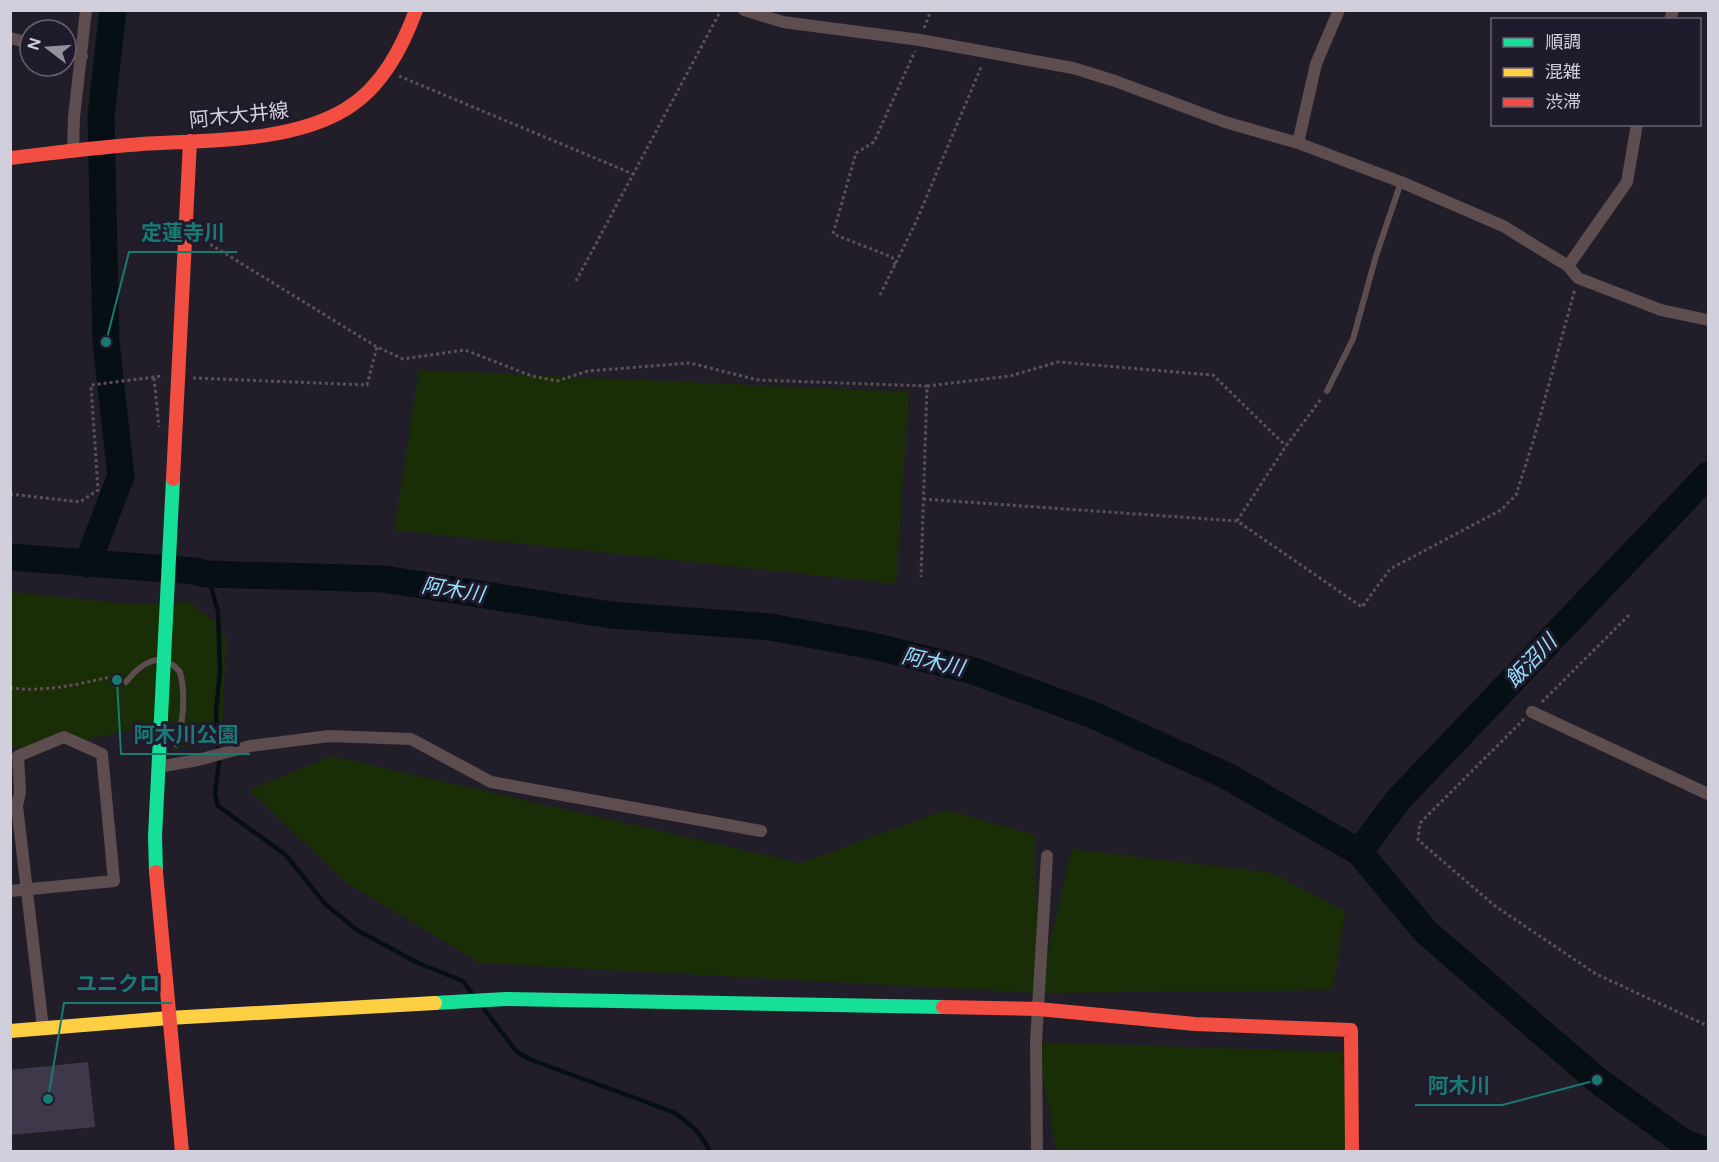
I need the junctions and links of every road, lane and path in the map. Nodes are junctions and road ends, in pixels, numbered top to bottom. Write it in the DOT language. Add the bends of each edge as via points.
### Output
graph roads {
  1 [pos="86,10"];
  2 [pos="416,10"];
  3 [pos="721,10"];
  4 [pos="744,10"];
  5 [pos="931,10"];
  6 [pos="1339,10"];
  7 [pos="920,40"];
  8 [pos="987,52"];
  9 [pos="78,55"];
  10 [pos="82,56"];
  11 [pos="387,71"];
  12 [pos="1637,126"];
  13 [pos="190,141"];
  14 [pos="1298,143"];
  15 [pos="78,151"];
  16 [pos="10,158"];
  17 [pos="633,174"];
  18 [pos="1401,182"];
  19 [pos="184,228"];
  20 [pos="895,265"];
  21 [pos="1568,266"];
  22 [pos="1578,278"];
  23 [pos="576,281"];
  24 [pos="880,295"];
  25 [pos="1708,320"];
  26 [pos="377,347"];
  27 [pos="163,376"];
  28 [pos="188,378"];
  29 [pos="927,386"];
  30 [pos="1327,391"];
  31 [pos="1286,447"];
  32 [pos="10,494"];
  33 [pos="923,499"];
  34 [pos="1237,521"];
  35 [pos="921,577"];
  36 [pos="1629,615"];
  37 [pos="126,682"];
  38 [pos="10,688"];
  39 [pos="1532,712"];
  40 [pos="177,745"];
  41 [pos="158,767"];
  42 [pos="1708,794"];
  43 [pos="14,805"];
  44 [pos="761,831"];
  45 [pos="1047,856"];
  46 [pos="27,890"];
  47 [pos="10,891"];
  48 [pos="1038,1009"];
  49 [pos="170,1018"];
  50 [pos="1708,1026"];
  51 [pos="43,1028"];
  52 [pos="10,1031"];
  53 [pos="182,1152"];
  54 [pos="1037,1152"];
  55 [pos="1352,1152"];
  1 -- 10 [label="street"];
  2 -- 11 [label="street, 阿木大井線"];
  3 -- 17 [label="path"];
  4 -- 7 [label="street" via="783,22"];
  5 -- 7 [label="path"];
  6 -- 14 [label="street" via="1316,64"];
  7 -- 8 [label="street"];
  7 -- 20 [label="path" via="874,142 856,153 834,234 892,257"];
  8 -- 14 [label="street" via="1073,68 1225,122"];
  8 -- 20 [label="path"];
  9 -- 10 [label="street"];
  10 -- 15 [label="street" via="74,117"];
  11 -- 13 [label="street, 阿木大井線" via="346,109 297,129"];
  11 -- 17 [label="path"];
  12 -- 21 [label="street" via="1628,182"];
  13 -- 15 [label="street, 阿木大井線"];
  13 -- 19 [label="street"];
  14 -- 18 [label="street"];
  15 -- 16 [label="street, 阿木大井線"];
  17 -- 23 [label="path"];
  18 -- 21 [label="street" via="1503,226"];
  18 -- 30 [label="lane" via="1353,339"];
  19 -- 26 [label="path"];
  19 -- 41 [label="street"];
  20 -- 24 [label="path"];
  21 -- 22 [label="street"];
  22 -- 25 [label="street" via="1660,310"];
  22 -- 34 [label="path" via="1516,495 1501,510 1390,569 1362,607"];
  26 -- 28 [label="path" via="367,385"];
  26 -- 29 [label="path" via="403,359 465,350 532,376 557,381 588,371 690,363 758,380"];
  27 -- 32 [label="path" via="91,385 98,490 80,502"];
  29 -- 31 [label="path" via="1010,376 1058,362 1213,375"];
  29 -- 33 [label="path"];
  30 -- 31 [label="path"];
  31 -- 34 [label="path"];
  33 -- 34 [label="path"];
  33 -- 35 [label="path"];
  36 -- 39 [label="path"];
  37 -- 38 [label="path" via="110,677 36,691"];
  37 -- 40 [label="lane" via="148,662 156,660 167,661 180,672 183,700"];
  39 -- 42 [label="street"];
  39 -- 50 [label="path" via="1420,823 1418,840 1496,906 1596,974"];
  41 -- 44 [label="street" via="250,746 329,736 411,739 491,782"];
  41 -- 49 [label="street" via="156,877"];
  43 -- 46 [label="street"];
  43 -- 46 [label="street" via="20,792 18,756 64,737 102,754 114,881"];
  45 -- 48 [label="street"];
  46 -- 47 [label="street"];
  46 -- 51 [label="street"];
  48 -- 49 [label="street" via="506,999"];
  48 -- 54 [label="street"];
  48 -- 55 [label="street" via="1195,1024 1352,1030"];
  49 -- 51 [label="street"];
  49 -- 53 [label="street"];
  51 -- 52 [label="street"];
}
